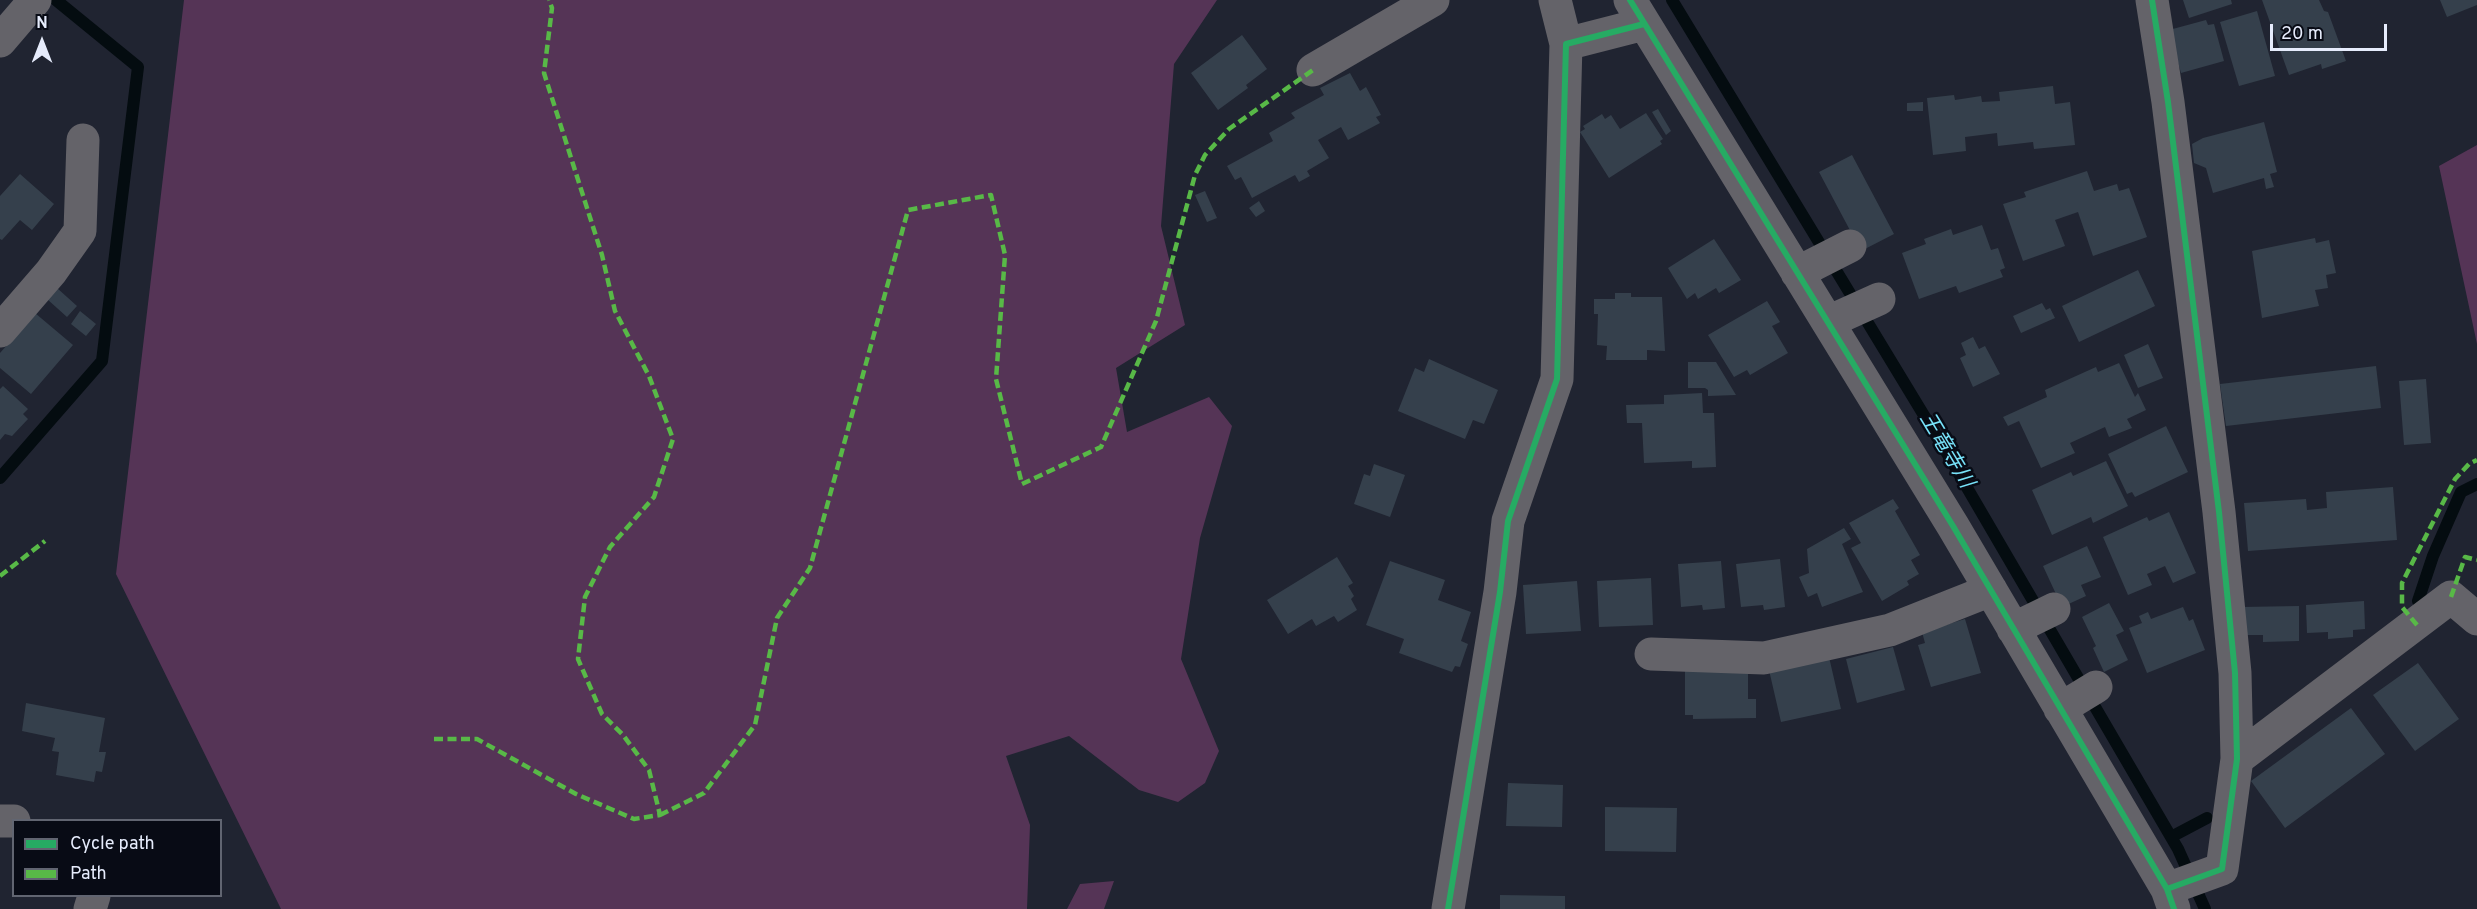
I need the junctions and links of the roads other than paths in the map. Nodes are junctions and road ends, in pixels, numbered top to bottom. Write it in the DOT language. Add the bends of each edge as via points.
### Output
graph roads {
  1 [pos="35,0"];
  2 [pos="1433,0"];
  3 [pos="1555,0"];
  4 [pos="2152,0"];
  5 [pos="1637,12"];
  6 [pos="0,41"];
  7 [pos="1566,44"];
  8 [pos="1313,70"];
  9 [pos="83,140"];
  10 [pos="0,331"];
  11 [pos="1991,590"];
  12 [pos="2477,619"];
  13 [pos="1651,654"];
  14 [pos="2237,759"];
  15 [pos="2173,894"];
  16 [pos="1448,909"];
  1 -- 6 [label="street"];
  2 -- 8 [label="street"];
  3 -- 7 [label="street"];
  4 -- 14 [label="street" via="2219,512 2235,673"];
  5 -- 7 [label="street"];
  5 -- 11 [label="street" via="1824,259 1855,310"];
  7 -- 16 [label="street" via="1557,379 1508,521"];
  9 -- 10 [label="street" via="80,231"];
  11 -- 13 [label="street" via="1890,630 1764,658"];
  11 -- 15 [label="street" via="2032,620 2077,699"];
  12 -- 14 [label="street" via="2451,597"];
  14 -- 15 [label="street" via="2222,869"];
}
